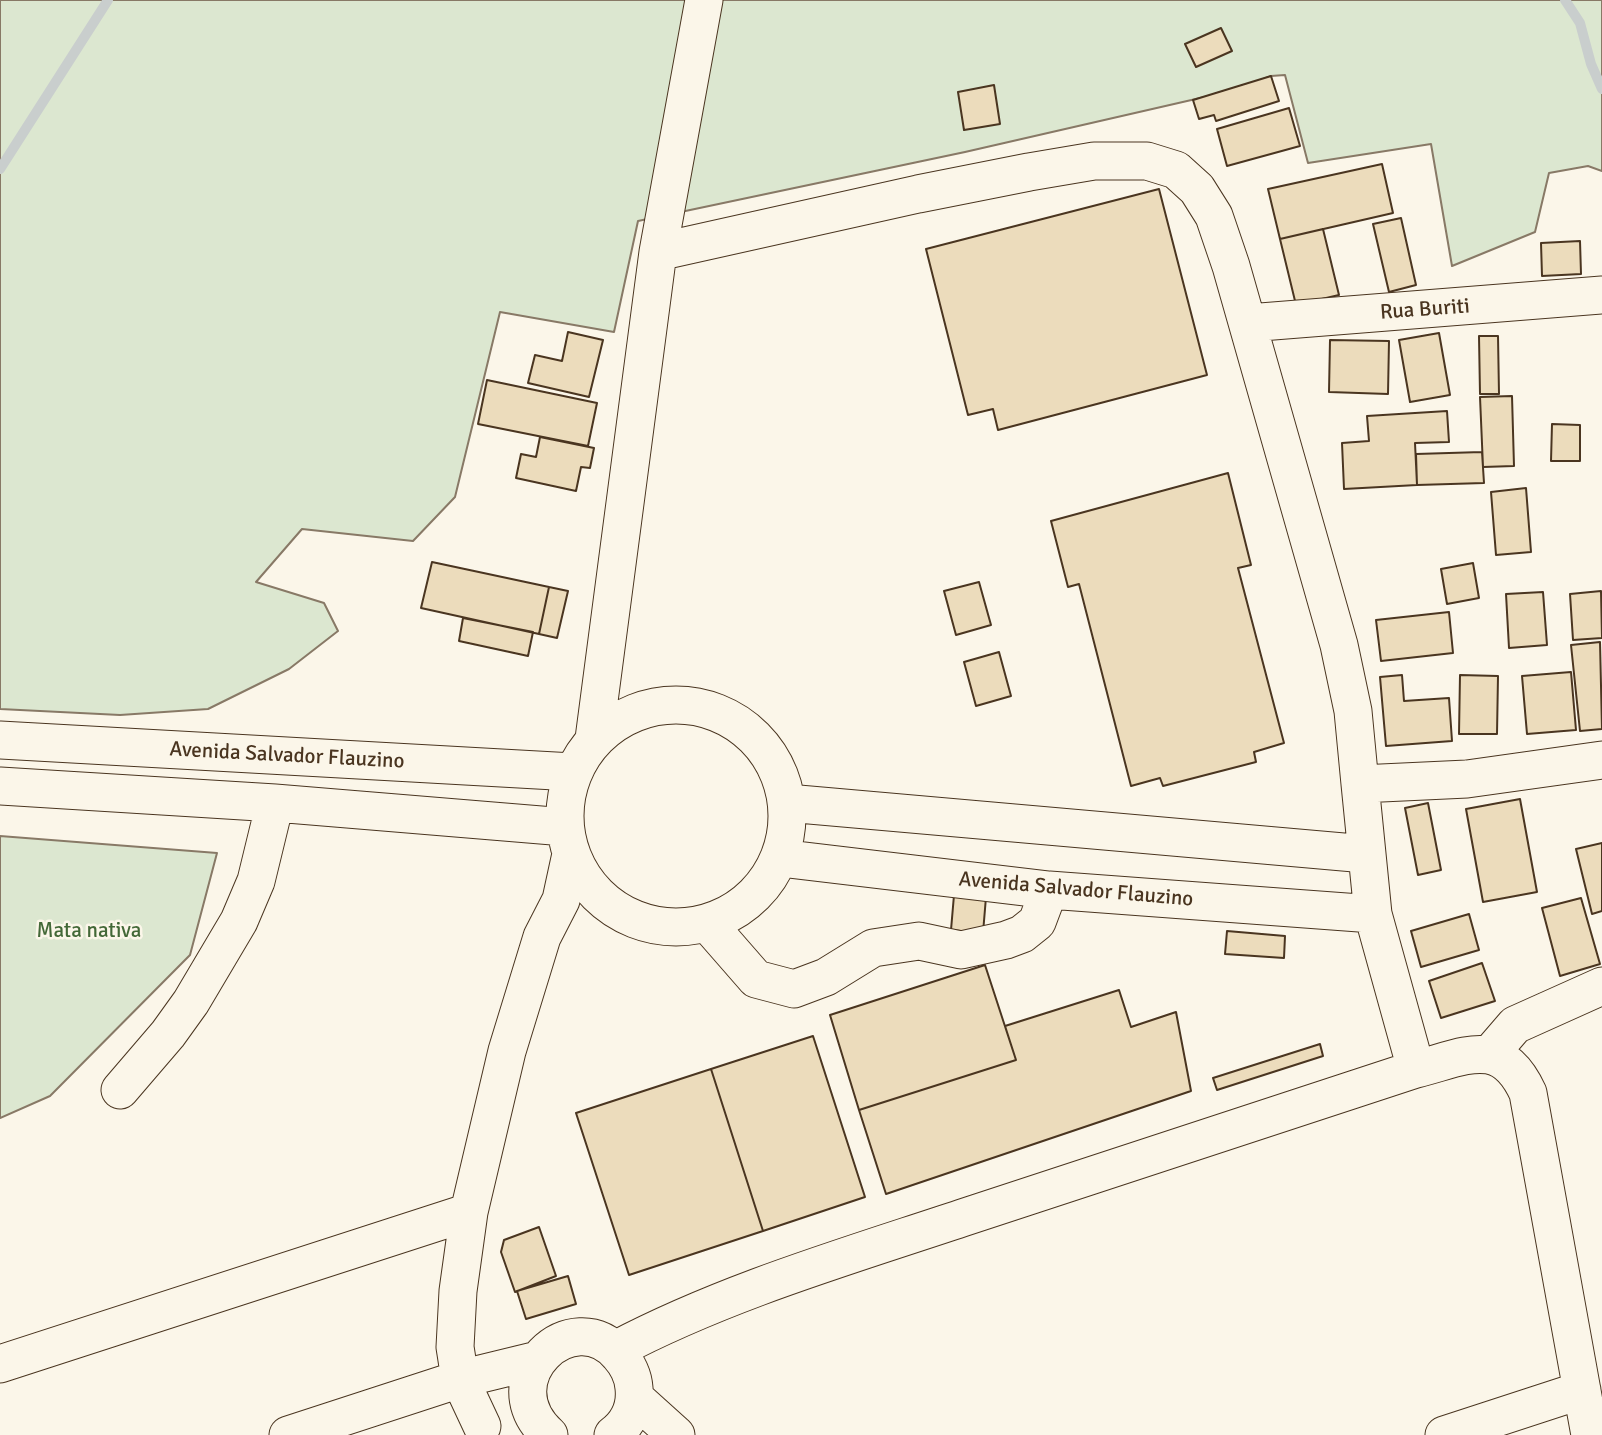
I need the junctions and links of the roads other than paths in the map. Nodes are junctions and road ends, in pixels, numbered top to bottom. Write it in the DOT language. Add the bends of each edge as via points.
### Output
graph roads {
  1 [pos="704,0"];
  2 [pos="658,252"];
  3 [pos="1602,295"];
  4 [pos="1248,323"];
  5 [pos="594,739"];
  6 [pos="0,740"];
  7 [pos="1602,760"];
  8 [pos="573,772"];
  9 [pos="1360,784"];
  10 [pos="0,786"];
  11 [pos="275,803"];
  12 [pos="787,803"];
  13 [pos="568,840"];
  14 [pos="1366,854"];
  15 [pos="780,858"];
  16 [pos="1049,890"];
  17 [pos="1373,914"];
  18 [pos="708,924"];
  19 [pos="1602,986"];
  20 [pos="1490,1054"];
  21 [pos="1416,1069"];
  22 [pos="120,1090"];
  23 [pos="469,1212"];
  24 [pos="615,1350"];
  25 [pos="538,1360"];
  26 [pos="0,1364"];
  27 [pos="460,1379"];
  28 [pos="1582,1390"];
  29 [pos="635,1398"];
  30 [pos="541,1424"];
  31 [pos="469,1431"];
  32 [pos="1588,1434"];
  33 [pos="288,1435"];
  34 [pos="613,1435"];
  35 [pos="676,1435"];
  36 [pos="1444,1435"];
  1 -- 2 [label="street"];
  2 -- 4 [label="street" via="1029,172 1094,160 1147,160 1176,170 1197,189 1214,216"];
  2 -- 5 [label="street"];
  3 -- 4 [label="street, Rua Buriti"];
  4 -- 9 [label="street" via="1339,645 1353,711"];
  5 -- 8 [label="street"];
  5 -- 12 [label="street" via="619,719 648,707 679,703 711,709 739,723 762,744 779,772"];
  6 -- 8 [label="street, Avenida Salvador Flauzino"];
  7 -- 9 [label="street" via="1468,779"];
  8 -- 13 [label="street" via="566,799"];
  9 -- 14 [label="street"];
  10 -- 11 [label="street"];
  11 -- 13 [label="street"];
  11 -- 22 [label="street" via="256,881 240,920 191,1002"];
  12 -- 14 [label="street"];
  12 -- 15 [label="street"];
  13 -- 18 [label="street" via="587,884 611,907 641,923 675,929"];
  13 -- 23 [label="street" via="561,900 542,937 507,1051"];
  14 -- 17 [label="street"];
  15 -- 16 [label="street, Avenida Salvador Flauzino"];
  15 -- 18 [label="street" via="763,887 738,909"];
  16 -- 17 [label="street, Avenida Salvador Flauzino"];
  16 -- 18 [label="street" via="1037,922 1006,940 961,950 919,941 873,948 826,977 794,989 756,979"];
  17 -- 21 [label="street"];
  19 -- 20 [label="street" via="1515,1025"];
  20 -- 21 [label="street"];
  20 -- 28 [label="street" via="1506,1060 1528,1093"];
  21 -- 24 [label="street" via="818,1266 710,1305"];
  23 -- 26 [label="street"];
  23 -- 27 [label="street" via="455,1347"];
  24 -- 25 [label="street" via="603,1342 575,1338 554,1345"];
  24 -- 29 [label="street" via="627,1363"];
  25 -- 27 [label="street"];
  25 -- 30 [label="street" via="531,1370 527,1395"];
  27 -- 31 [label="street"];
  27 -- 33 [label="street"];
  28 -- 32 [label="street"];
  28 -- 36 [label="street"];
  29 -- 34 [label="street" via="630,1415"];
  29 -- 35 [label="street"];
  30 -- 31 [label="street"];
}
